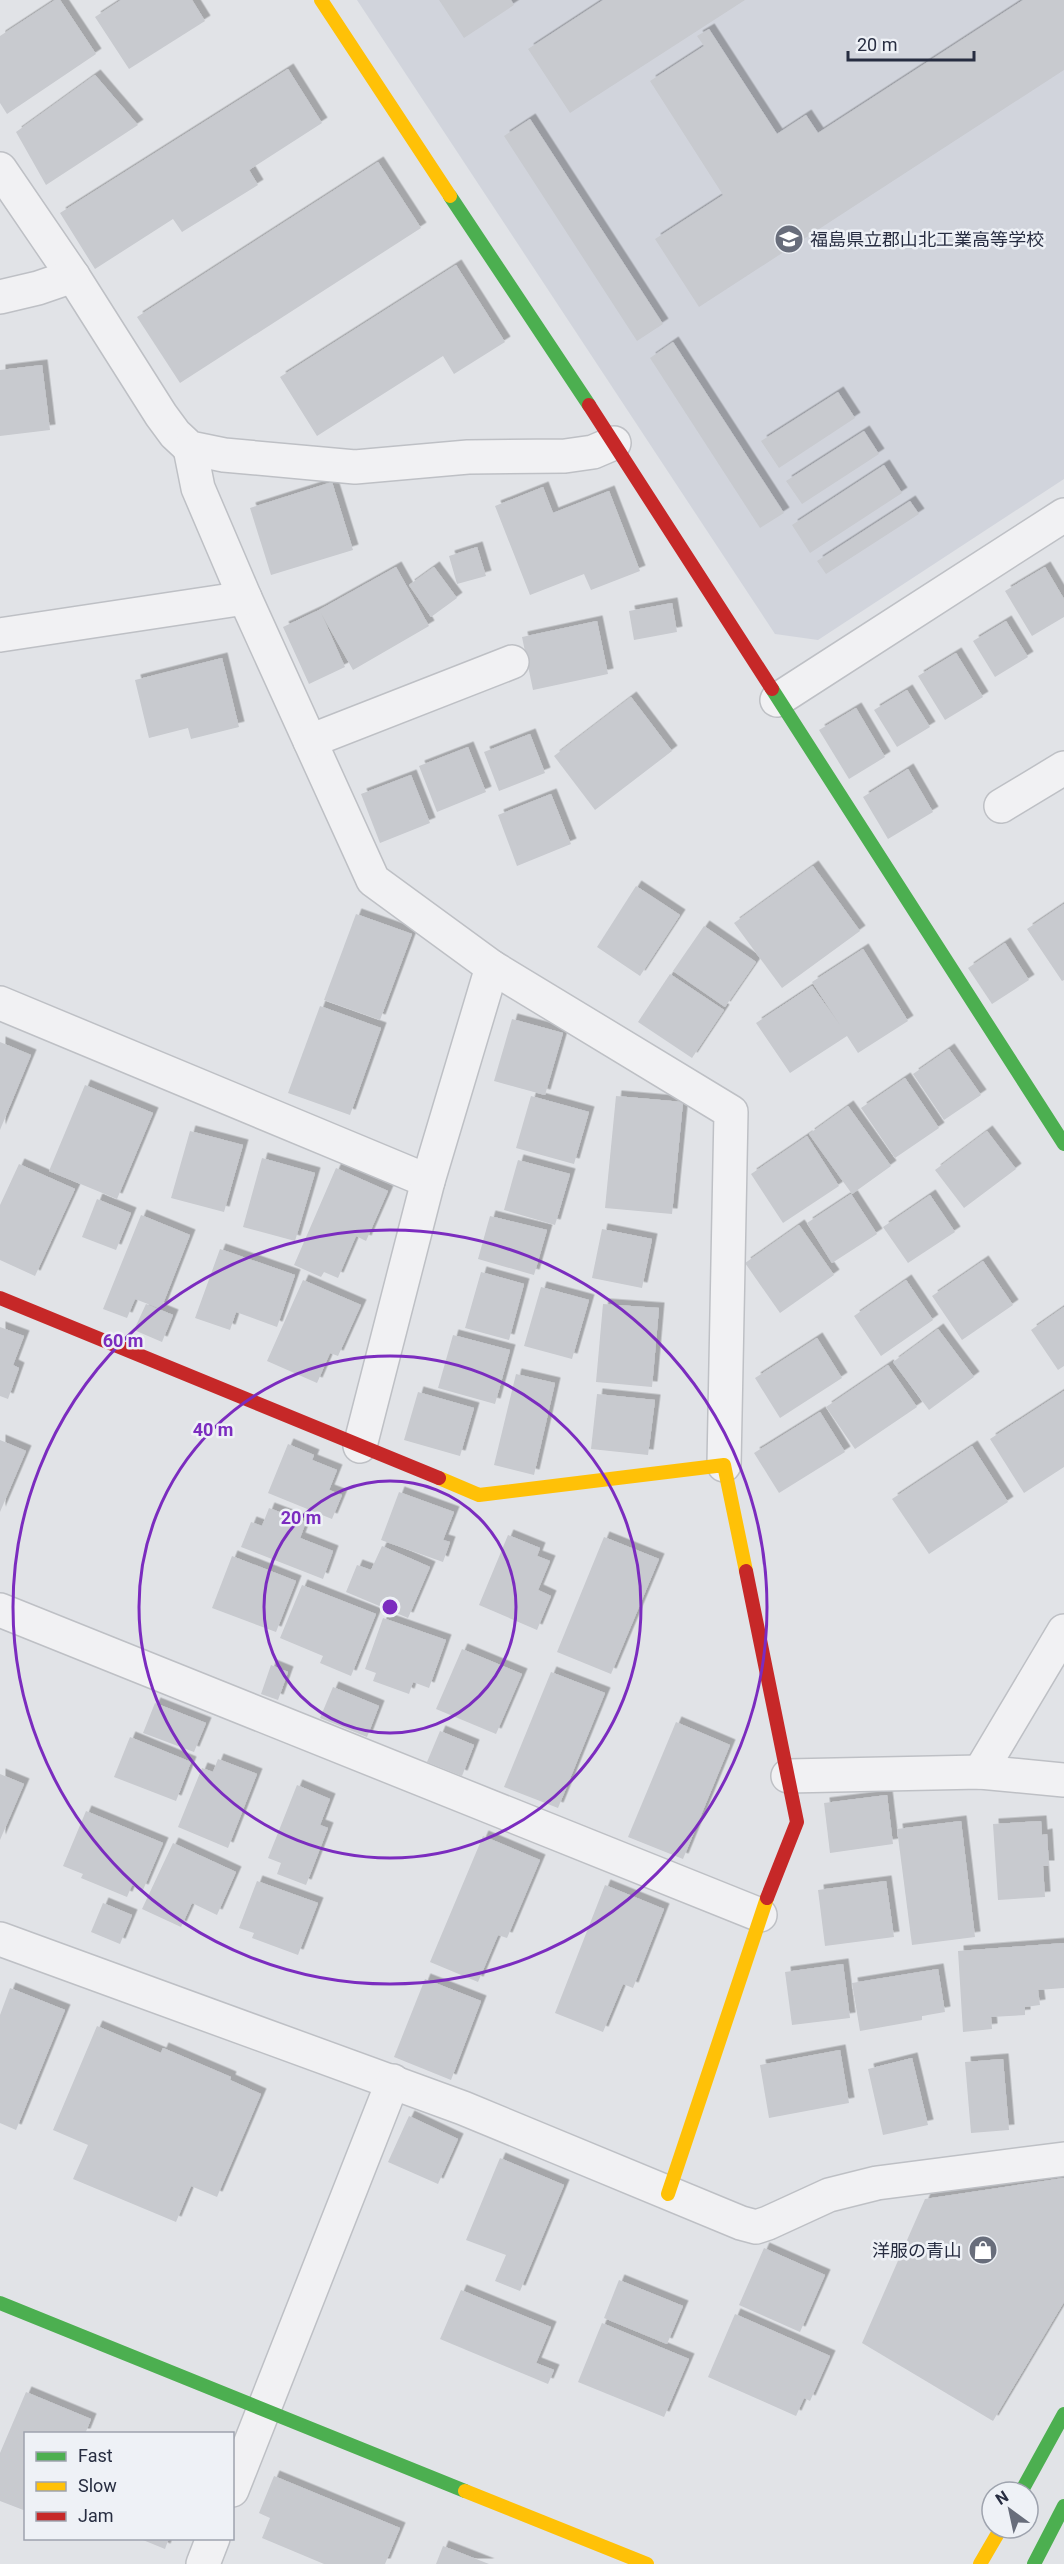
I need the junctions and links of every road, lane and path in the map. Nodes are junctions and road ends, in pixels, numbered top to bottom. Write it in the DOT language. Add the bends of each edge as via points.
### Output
graph roads {
  1 [pos="321,0"];
  2 [pos="0,169"];
  3 [pos="73,276"];
  4 [pos="0,297"];
  5 [pos="614,443"];
  6 [pos="190,448"];
  7 [pos="1062,520"];
  8 [pos="245,598"];
  9 [pos="0,635"];
  10 [pos="512,662"];
  11 [pos="777,700"];
  12 [pos="310,741"];
  13 [pos="1064,768"];
  14 [pos="1001,806"];
  15 [pos="492,967"];
  16 [pos="0,1003"];
  17 [pos="1064,1144"];
  18 [pos="428,1181"];
  19 [pos="0,1298"];
  20 [pos="360,1446"];
  21 [pos="724,1465"];
  22 [pos="0,1610"];
  23 [pos="1064,1630"];
  24 [pos="980,1772"];
  25 [pos="788,1776"];
  26 [pos="1064,1780"];
  27 [pos="760,1915"];
  28 [pos="0,1939"];
  29 [pos="393,2081"];
  30 [pos="1064,2159"];
  31 [pos="668,2194"];
  32 [pos="0,2303"];
  33 [pos="265,2408"];
  34 [pos="1064,2414"];
  35 [pos="1028,2480"];
  36 [pos="234,2485"];
  37 [pos="1064,2506"];
  38 [pos="212,2540"];
  39 [pos="993,2540"];
  40 [pos="203,2564"];
  41 [pos="648,2564"];
  42 [pos="980,2564"];
  43 [pos="1034,2564"];
  1 -- 5 [label="street"];
  2 -- 3 [label="street"];
  3 -- 4 [label="street"];
  3 -- 6 [label="street" via="161,415"];
  5 -- 6 [label="street" via="593,452 565,456 468,457 355,467 224,455"];
  5 -- 11 [label="street"];
  6 -- 8 [label="street" via="198,488"];
  7 -- 11 [label="street"];
  8 -- 9 [label="street"];
  8 -- 12 [label="street"];
  10 -- 12 [label="street"];
  11 -- 17 [label="street"];
  12 -- 15 [label="street" via="373,880"];
  13 -- 14 [label="street"];
  15 -- 18 [label="street"];
  15 -- 21 [label="street" via="731,1112"];
  16 -- 18 [label="street"];
  18 -- 20 [label="street"];
  19 -- 20 [label="street"];
  20 -- 21 [label="street" via="479,1495"];
  21 -- 25 [label="street"];
  22 -- 27 [label="street"];
  23 -- 24 [label="street"];
  24 -- 25 [label="street"];
  24 -- 26 [label="street"];
  25 -- 27 [label="street" via="797,1822"];
  27 -- 31 [label="street"];
  28 -- 29 [label="street"];
  29 -- 31 [label="street"];
  29 -- 33 [label="street"];
  30 -- 31 [label="street" via="877,2183 829,2196 756,2227"];
  32 -- 33 [label="street"];
  33 -- 36 [label="street"];
  33 -- 41 [label="street"];
  34 -- 35 [label="street"];
  37 -- 43 [label="street"];
  38 -- 40 [label="street"];
  39 -- 42 [label="street"];
}
